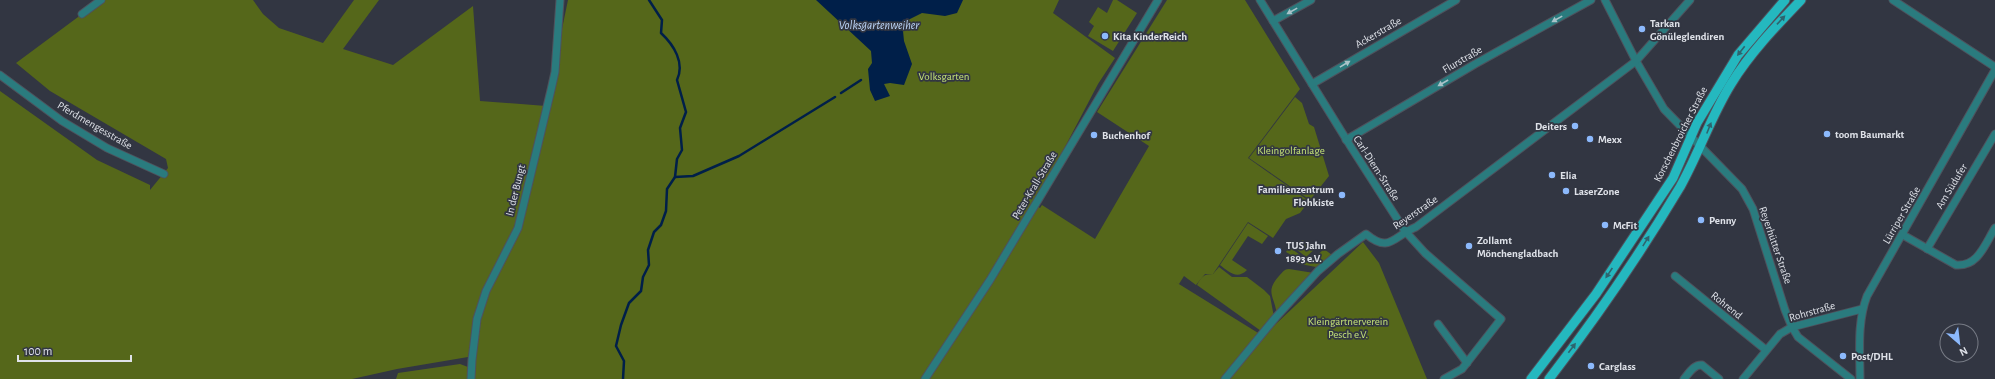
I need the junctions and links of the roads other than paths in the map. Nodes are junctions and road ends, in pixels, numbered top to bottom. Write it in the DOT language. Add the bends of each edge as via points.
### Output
graph roads {
  1 [pos="101,0"];
  2 [pos="560,0"];
  3 [pos="1158,0"];
  4 [pos="1260,0"];
  5 [pos="1311,0"];
  6 [pos="1456,0"];
  7 [pos="1591,0"];
  8 [pos="1605,0"];
  9 [pos="1690,0"];
  10 [pos="1785,0"];
  11 [pos="1801,0"];
  12 [pos="1893,0"];
  13 [pos="82,14"];
  14 [pos="1273,21"];
  15 [pos="1636,61"];
  16 [pos="1995,67"];
  17 [pos="1995,70"];
  18 [pos="0,75"];
  19 [pos="1312,84"];
  20 [pos="1995,134"];
  21 [pos="1692,137"];
  22 [pos="1346,140"];
  23 [pos="1701,147"];
  24 [pos="164,174"];
  25 [pos="1995,228"];
  26 [pos="1405,231"];
  27 [pos="1903,235"];
  28 [pos="1927,249"];
  29 [pos="1675,276"];
  30 [pos="1862,309"];
  31 [pos="1438,324"];
  32 [pos="1792,327"];
  33 [pos="1766,350"];
  34 [pos="1467,362"];
  35 [pos="471,379"];
  36 [pos="926,379"];
  37 [pos="1225,379"];
  38 [pos="1444,379"];
  39 [pos="1531,379"];
  40 [pos="1548,379"];
  41 [pos="1684,379"];
  42 [pos="1719,379"];
  43 [pos="1743,379"];
  44 [pos="1851,379"];
  45 [pos="1860,379"];
  1 -- 13 [label="street"];
  2 -- 35 [label="street, In der Bungt" via="551,90 518,228 486,291 477,319"];
  3 -- 36 [label="street, Peter-Krall-Straße" via="990,280"];
  4 -- 14 [label="street, Carl-Diem-Straße"];
  5 -- 14 [label="street, one-way"];
  19 -- 6 [label="street, Ackerstraße, one-way"];
  7 -- 22 [label="street, Flurstraße, one-way"];
  8 -- 15 [label="street, Reyerhütter Straße"];
  9 -- 15 [label="street, Reyerstraße"];
  10 -- 21 [label="main road, Korschenbroicher Straße, one-way" via="1738,55 1710,100"];
  23 -- 11 [label="main road, Korschenbroicher Straße, one-way" via="1731,84 1769,33"];
  12 -- 16 [label="street"];
  14 -- 19 [label="street, Carl-Diem-Straße"];
  15 -- 21 [label="street, Reyerhütter Straße" via="1664,109"];
  15 -- 26 [label="street, Reyerstraße" via="1421,223"];
  17 -- 27 [label="street, Lürriper Straße"];
  18 -- 24 [label="street, Pferdmengesstraße" via="62,121 107,148"];
  19 -- 22 [label="street, Carl-Diem-Straße"];
  20 -- 28 [label="street, Am Südufer"];
  21 -- 23 [label="street, Reyerhütter Straße"];
  21 -- 39 [label="main road, Korschenbroicher Straße, one-way" via="1674,178 1596,294"];
  22 -- 26 [label="street, Carl-Diem-Straße"];
  23 -- 32 [label="street, Reyerhütter Straße" via="1742,189 1753,210"];
  40 -- 23 [label="main road, Korschenbroicher Straße, one-way" via="1594,320 1639,253"];
  25 -- 28 [label="street" via="1978,256 1964,266 1956,265"];
  26 -- 34 [label="street, Carl-Diem-Straße" via="1425,253 1501,319"];
  26 -- 37 [label="street, Reyerstraße" via="1392,242 1382,244 1366,234 1338,254 1318,271"];
  27 -- 28 [label="street"];
  27 -- 30 [label="street, Lürriper Straße"];
  29 -- 33 [label="street, Rohrend"];
  30 -- 32 [label="street, Rohrstraße"];
  30 -- 45 [label="street, Lürriper Straße"];
  31 -- 34 [label="street"];
  32 -- 33 [label="street, Rohrstraße" via="1780,334"];
  32 -- 44 [label="street" via="1798,337"];
  33 -- 43 [label="street, Rohrstraße"];
  34 -- 38 [label="street, Carl-Diem-Straße" via="1462,369"];
  41 -- 42 [label="street" via="1694,367 1702,365"];
}
